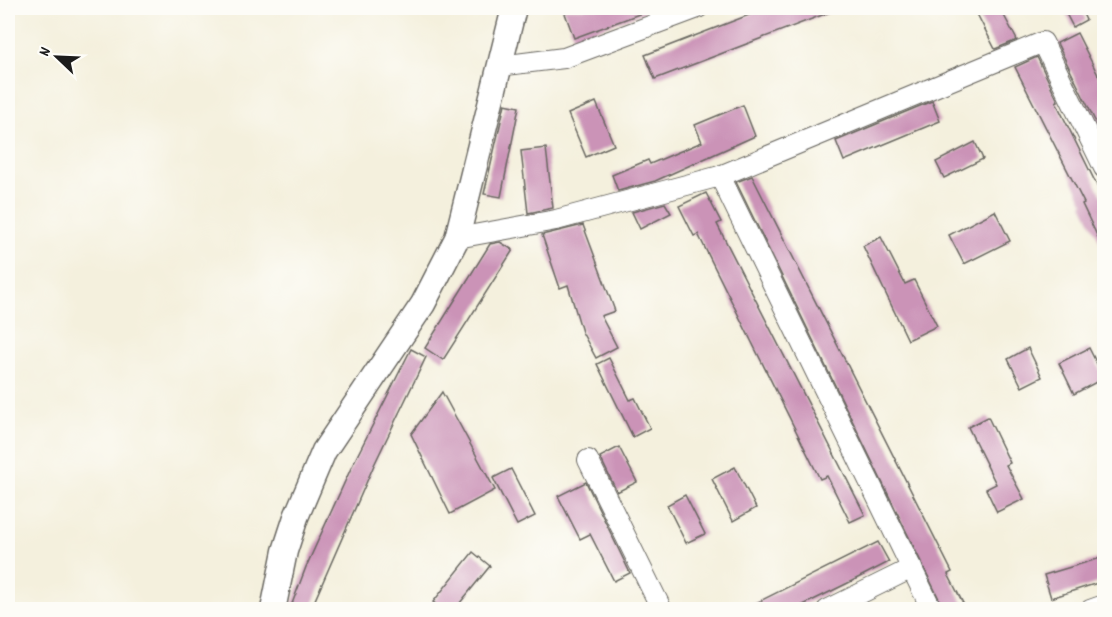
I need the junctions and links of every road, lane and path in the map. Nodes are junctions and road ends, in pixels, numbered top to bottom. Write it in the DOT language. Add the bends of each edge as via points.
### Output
graph roads {
  1 [pos="514,8"];
  2 [pos="698,8"];
  3 [pos="499,66"];
  4 [pos="1104,168"];
  5 [pos="720,176"];
  6 [pos="457,238"];
  7 [pos="588,460"];
  8 [pos="912,568"];
  9 [pos="1104,605"];
  10 [pos="273,609"];
  11 [pos="662,609"];
  12 [pos="827,609"];
  13 [pos="932,609"];
  14 [pos="1090,609"];
  1 -- 3 [label="street"];
  2 -- 3 [label="street" via="564,58"];
  3 -- 6 [label="street"];
  4 -- 5 [label="street" via="1043,42"];
  5 -- 6 [label="street" via="556,220"];
  5 -- 8 [label="street"];
  6 -- 10 [label="street" via="423,304 324,451 296,517"];
  7 -- 11 [label="street"];
  8 -- 12 [label="street"];
  8 -- 13 [label="street"];
  9 -- 14 [label="street"];
}
